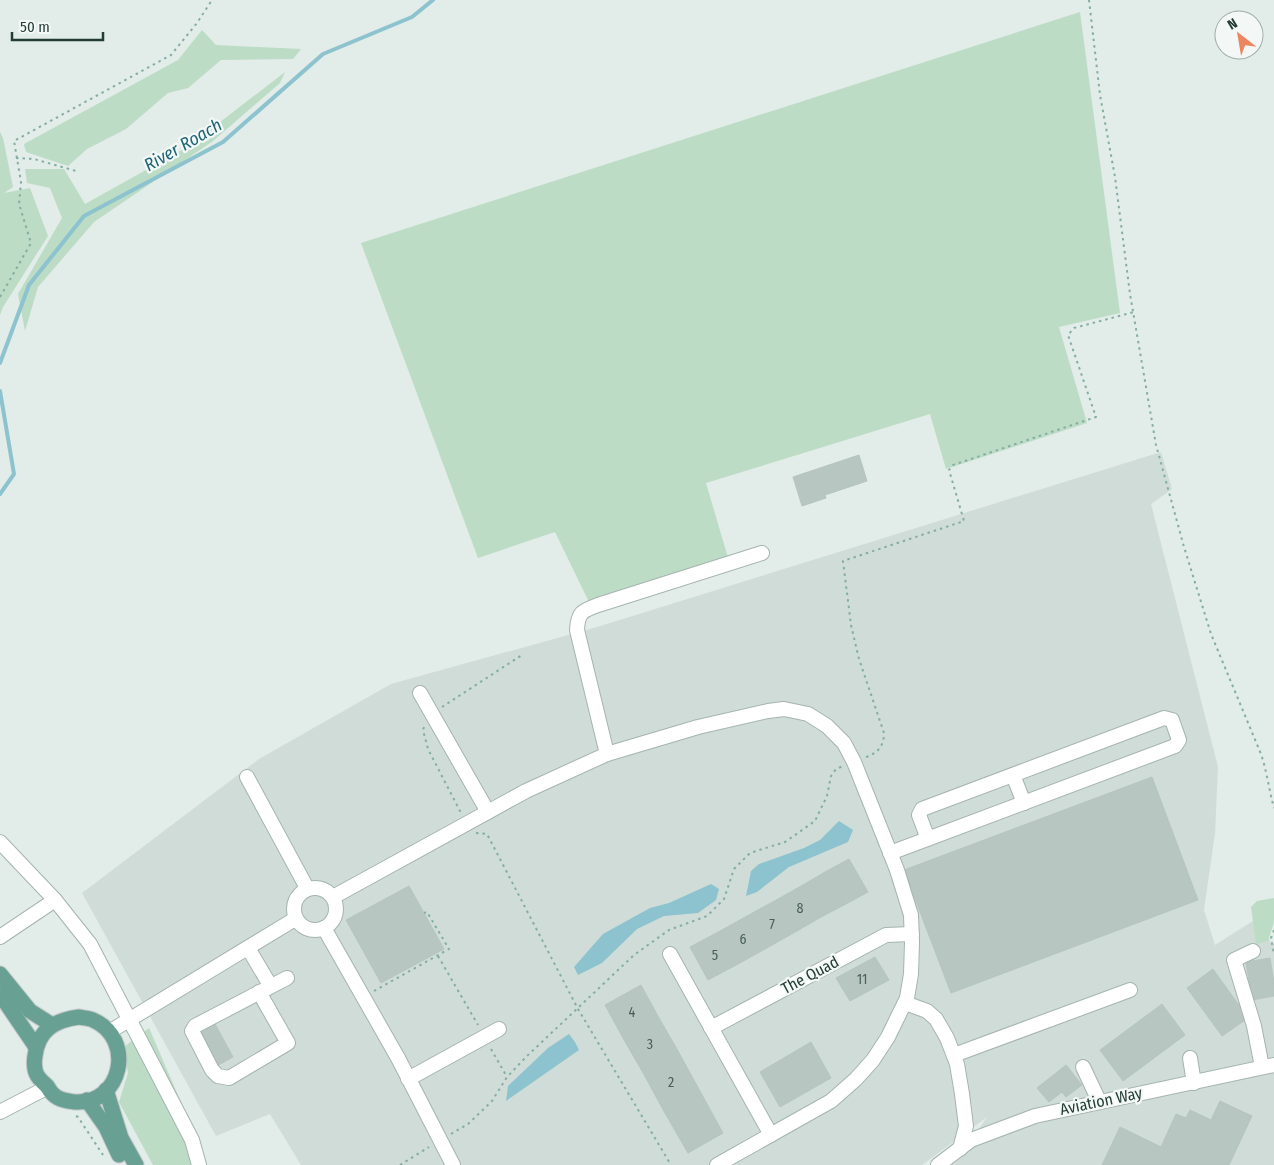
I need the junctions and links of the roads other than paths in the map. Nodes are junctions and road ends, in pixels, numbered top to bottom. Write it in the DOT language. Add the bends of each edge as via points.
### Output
graph roads {
  1 [pos="762,553"];
  2 [pos="420,693"];
  3 [pos="607,754"];
  4 [pos="1013,775"];
  5 [pos="247,777"];
  6 [pos="1024,803"];
  7 [pos="488,812"];
  8 [pos="928,839"];
  9 [pos="0,842"];
  10 [pos="890,853"];
  11 [pos="307,888"];
  12 [pos="333,897"];
  13 [pos="55,900"];
  14 [pos="295,919"];
  15 [pos="324,928"];
  16 [pos="912,934"];
  17 [pos="0,937"];
  18 [pos="248,948"];
  19 [pos="1252,951"];
  20 [pos="670,954"];
  21 [pos="0,974"];
  22 [pos="286,978"];
  23 [pos="265,988"];
  24 [pos="1130,990"];
  25 [pos="0,994"];
  26 [pos="904,1003"];
  27 [pos="130,1020"];
  28 [pos="52,1025"];
  29 [pos="499,1028"];
  30 [pos="711,1028"];
  31 [pos="109,1032"];
  32 [pos="36,1047"];
  33 [pos="954,1055"];
  34 [pos="1190,1058"];
  35 [pos="1268,1066"];
  36 [pos="1083,1067"];
  37 [pos="408,1079"];
  38 [pos="1194,1083"];
  39 [pos="48,1087"];
  40 [pos="106,1090"];
  41 [pos="87,1100"];
  42 [pos="1100,1101"];
  43 [pos="0,1112"];
  44 [pos="771,1135"];
  45 [pos="960,1149"];
  46 [pos="124,1165"];
  47 [pos="136,1165"];
  48 [pos="199,1165"];
  49 [pos="453,1165"];
  50 [pos="717,1165"];
  51 [pos="938,1165"];
  1 -- 3 [label="street" via="582,611 577,619 577,630"];
  2 -- 7 [label="street"];
  3 -- 7 [label="street"];
  3 -- 10 [label="street" via="698,727 768,711 784,709 808,714 827,726 844,743"];
  4 -- 6 [label="street"];
  4 -- 6 [label="street" via="1164,718 1172,720 1179,736 1175,746"];
  4 -- 8 [label="street" via="922,810 919,815"];
  5 -- 11 [label="street"];
  6 -- 8 [label="street"];
  7 -- 12 [label="street"];
  8 -- 10 [label="street"];
  9 -- 13 [label="street"];
  10 -- 16 [label="street" via="911,915"];
  11 -- 12 [label="street" via="322,888"];
  11 -- 14 [label="street" via="293,905"];
  12 -- 15 [label="street" via="335,917"];
  13 -- 17 [label="street"];
  13 -- 27 [label="street" via="90,944"];
  14 -- 15 [label="street" via="305,928"];
  14 -- 18 [label="street"];
  15 -- 37 [label="street"];
  16 -- 26 [label="street" via="911,974"];
  16 -- 30 [label="street, The Quad" via="886,935"];
  18 -- 23 [label="street"];
  18 -- 27 [label="street"];
  19 -- 35 [label="street" via="1234,960"];
  20 -- 30 [label="street"];
  21 -- 28 [label="main road" via="30,1011"];
  22 -- 23 [label="street"];
  23 -- 23 [label="street" via="195,1026 192,1031 218,1076 229,1078 288,1043"];
  24 -- 33 [label="street"];
  25 -- 32 [label="main road"];
  26 -- 33 [label="street" via="927,1011 936,1019"];
  26 -- 44 [label="street" via="888,1037 856,1079 830,1101"];
  27 -- 31 [label="street"];
  27 -- 48 [label="street" via="192,1140"];
  28 -- 31 [label="main road" via="78,1017 92,1020"];
  28 -- 32 [label="main road"];
  29 -- 37 [label="street"];
  30 -- 44 [label="street"];
  31 -- 40 [label="main road" via="119,1051 119,1066 115,1079"];
  32 -- 39 [label="main road" via="34,1061 37,1074"];
  33 -- 45 [label="street" via="966,1126"];
  34 -- 38 [label="street"];
  35 -- 38 [label="street, Aviation Way"];
  36 -- 42 [label="street"];
  37 -- 49 [label="street"];
  38 -- 42 [label="street, Aviation Way"];
  39 -- 41 [label="main road" via="54,1096 67,1101"];
  39 -- 43 [label="street"];
  40 -- 41 [label="main road"];
  40 -- 47 [label="main road" via="122,1138"];
  41 -- 46 [label="main road" via="106,1127"];
  42 -- 45 [label="street, Aviation Way" via="1035,1116 971,1140"];
  44 -- 50 [label="street"];
  45 -- 51 [label="street, Aviation Way"];
}
